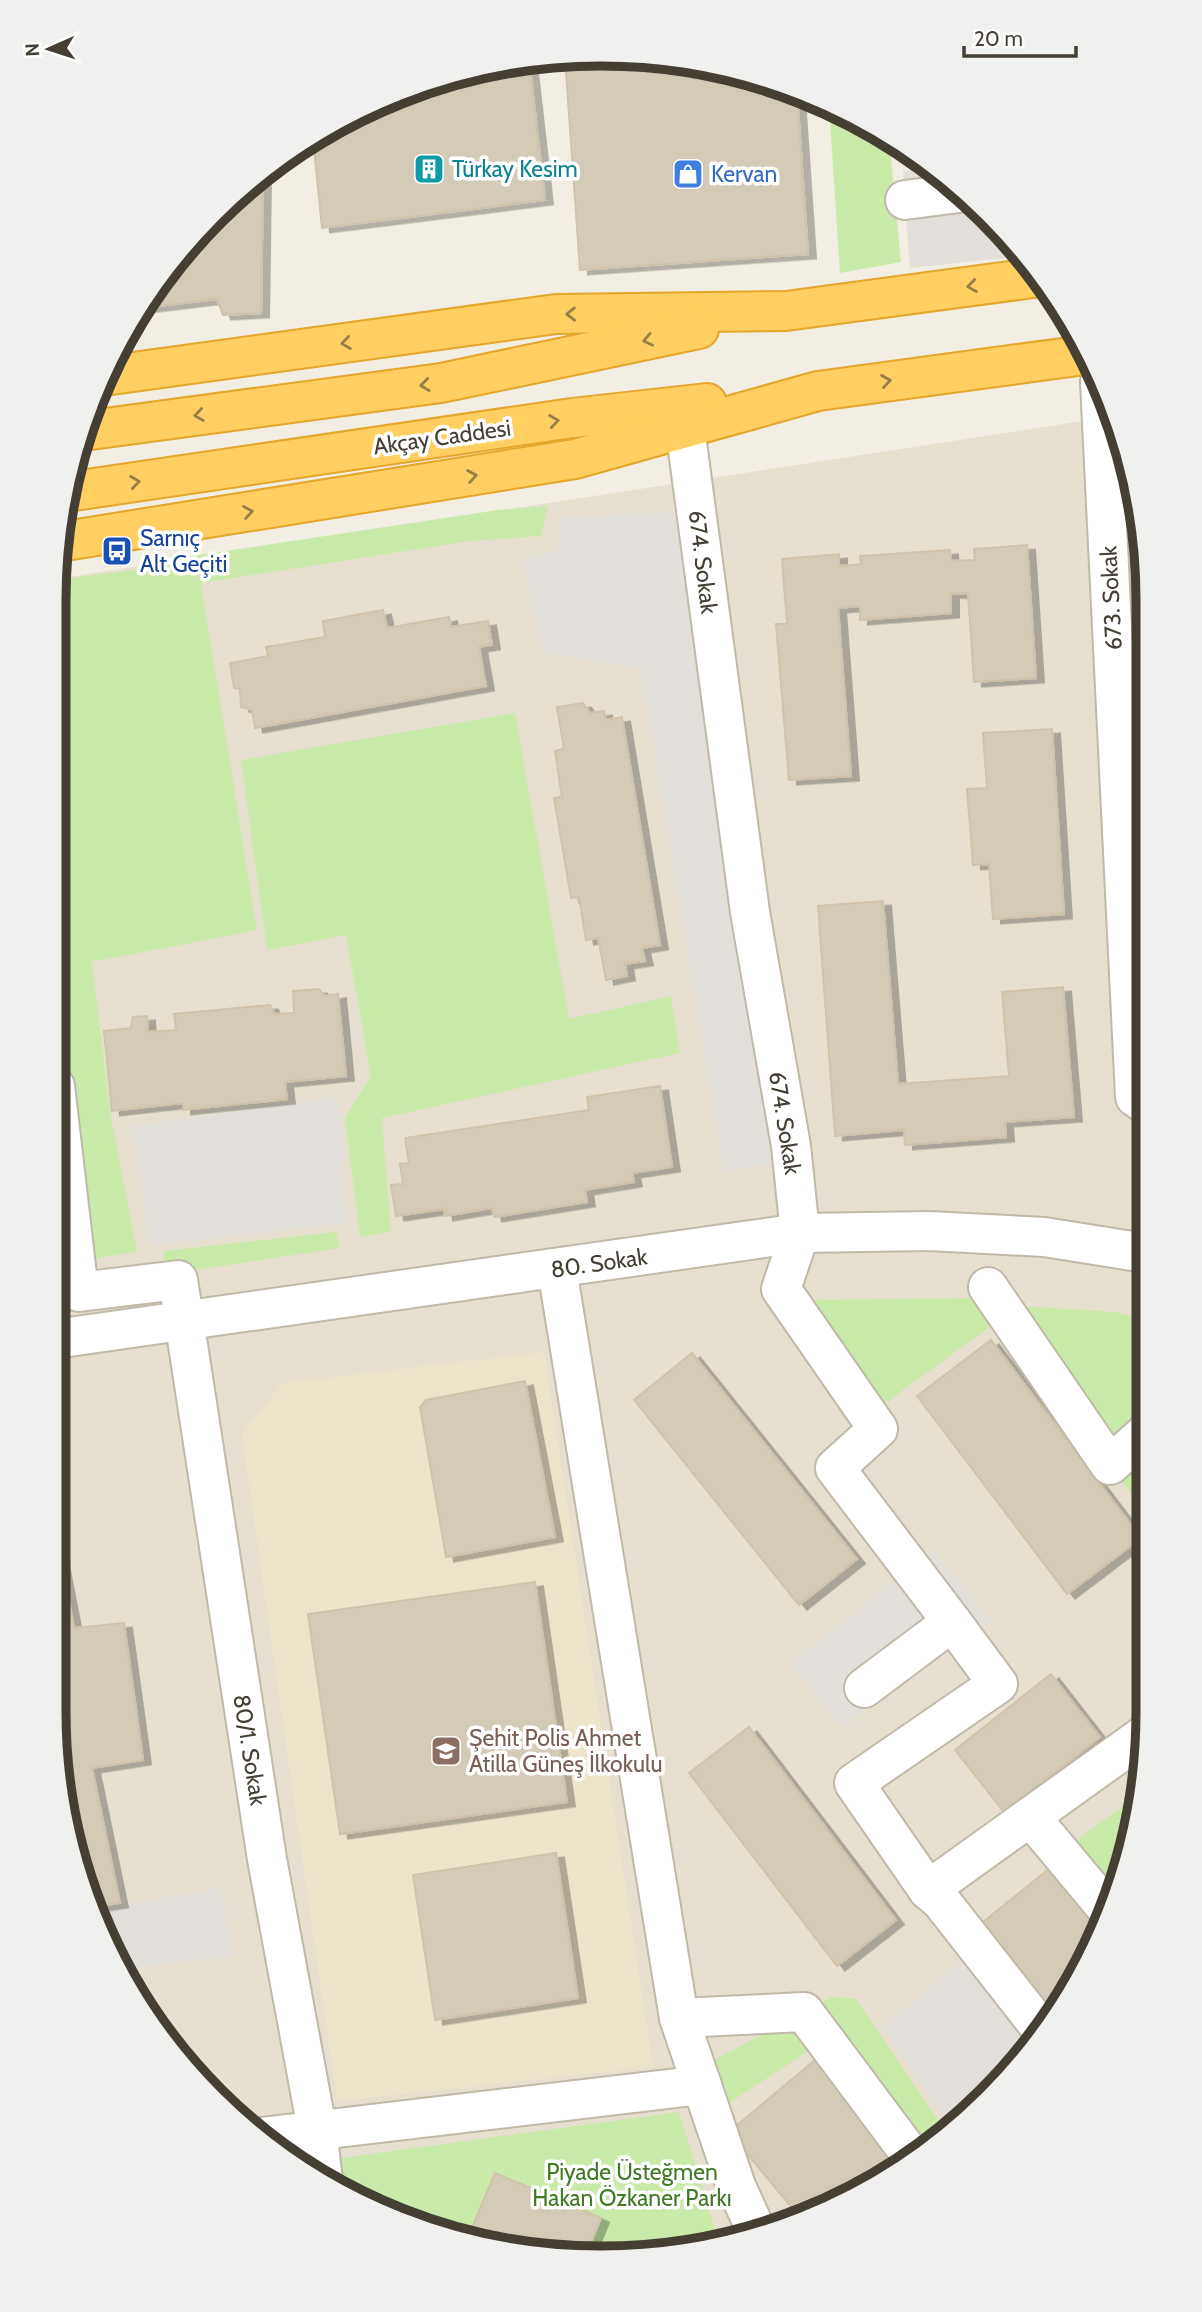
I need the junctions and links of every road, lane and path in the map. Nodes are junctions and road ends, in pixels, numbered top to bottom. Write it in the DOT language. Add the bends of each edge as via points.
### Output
graph roads {
  1 [pos="948,195"];
  2 [pos="905,200"];
  3 [pos="1026,278"];
  4 [pos="786,311"];
  5 [pos="1075,356"];
  6 [pos="118,374"];
  7 [pos="818,391"];
  8 [pos="1102,414"];
  9 [pos="685,428"];
  10 [pos="95,429"];
  11 [pos="79,490"];
  12 [pos="70,540"];
  13 [pos="1136,1098"];
  14 [pos="66,1180"];
  15 [pos="800,1233"];
  16 [pos="1136,1252"];
  17 [pos="557,1269"];
  18 [pos="988,1287"];
  19 [pos="184,1318"];
  20 [pos="66,1337"];
  21 [pos="1136,1442"];
  22 [pos="952,1622"];
  23 [pos="864,1688"];
  24 [pos="1134,1743"];
  25 [pos="1133,1752"];
  26 [pos="1038,1826"];
  27 [pos="934,1896"];
  28 [pos="1100,1901"];
  29 [pos="679,2018"];
  30 [pos="1035,2021"];
  31 [pos="702,2085"];
  32 [pos="317,2129"];
  33 [pos="276,2135"];
  34 [pos="906,2150"];
  35 [pos="321,2166"];
  36 [pos="753,2223"];
  1 -- 2 [label="street"];
  3 -- 4 [label="highway, one-way"];
  4 -- 6 [label="highway, one-way" via="556,314"];
  4 -- 10 [label="highway, one-way" via="441,383"];
  7 -- 5 [label="highway, one-way"];
  7 -- 9 [label="highway"];
  11 -- 7 [label="highway, Akçay Caddesi, one-way" via="572,418"];
  8 -- 13 [label="street, 673. Sokak"];
  12 -- 9 [label="highway, one-way" via="575,459"];
  9 -- 15 [label="street, 674. Sokak" via="750,912 791,1146"];
  14 -- 19 [label="street, 80/1. Sokak" via="79,1292 178,1280"];
  15 -- 16 [label="street, 80. Sokak" via="929,1231 1044,1237"];
  15 -- 17 [label="street, 80. Sokak"];
  15 -- 22 [label="street, 674. Sokak" via="781,1289 878,1429 835,1468"];
  17 -- 19 [label="street, 80. Sokak"];
  17 -- 29 [label="street"];
  18 -- 21 [label="street" via="1110,1465"];
  19 -- 20 [label="street, 80. Sokak"];
  19 -- 32 [label="street, 80/1. Sokak" via="267,1859"];
  22 -- 23 [label="street"];
  22 -- 27 [label="street" via="998,1684 854,1783"];
  24 -- 27 [label="street"];
  25 -- 26 [label="street"];
  26 -- 27 [label="street"];
  26 -- 28 [label="street"];
  27 -- 30 [label="street"];
  29 -- 31 [label="street"];
  29 -- 34 [label="street" via="804,2012"];
  31 -- 32 [label="street"];
  31 -- 36 [label="street"];
  32 -- 33 [label="street"];
  32 -- 35 [label="street, 80/1. Sokak"];
}
